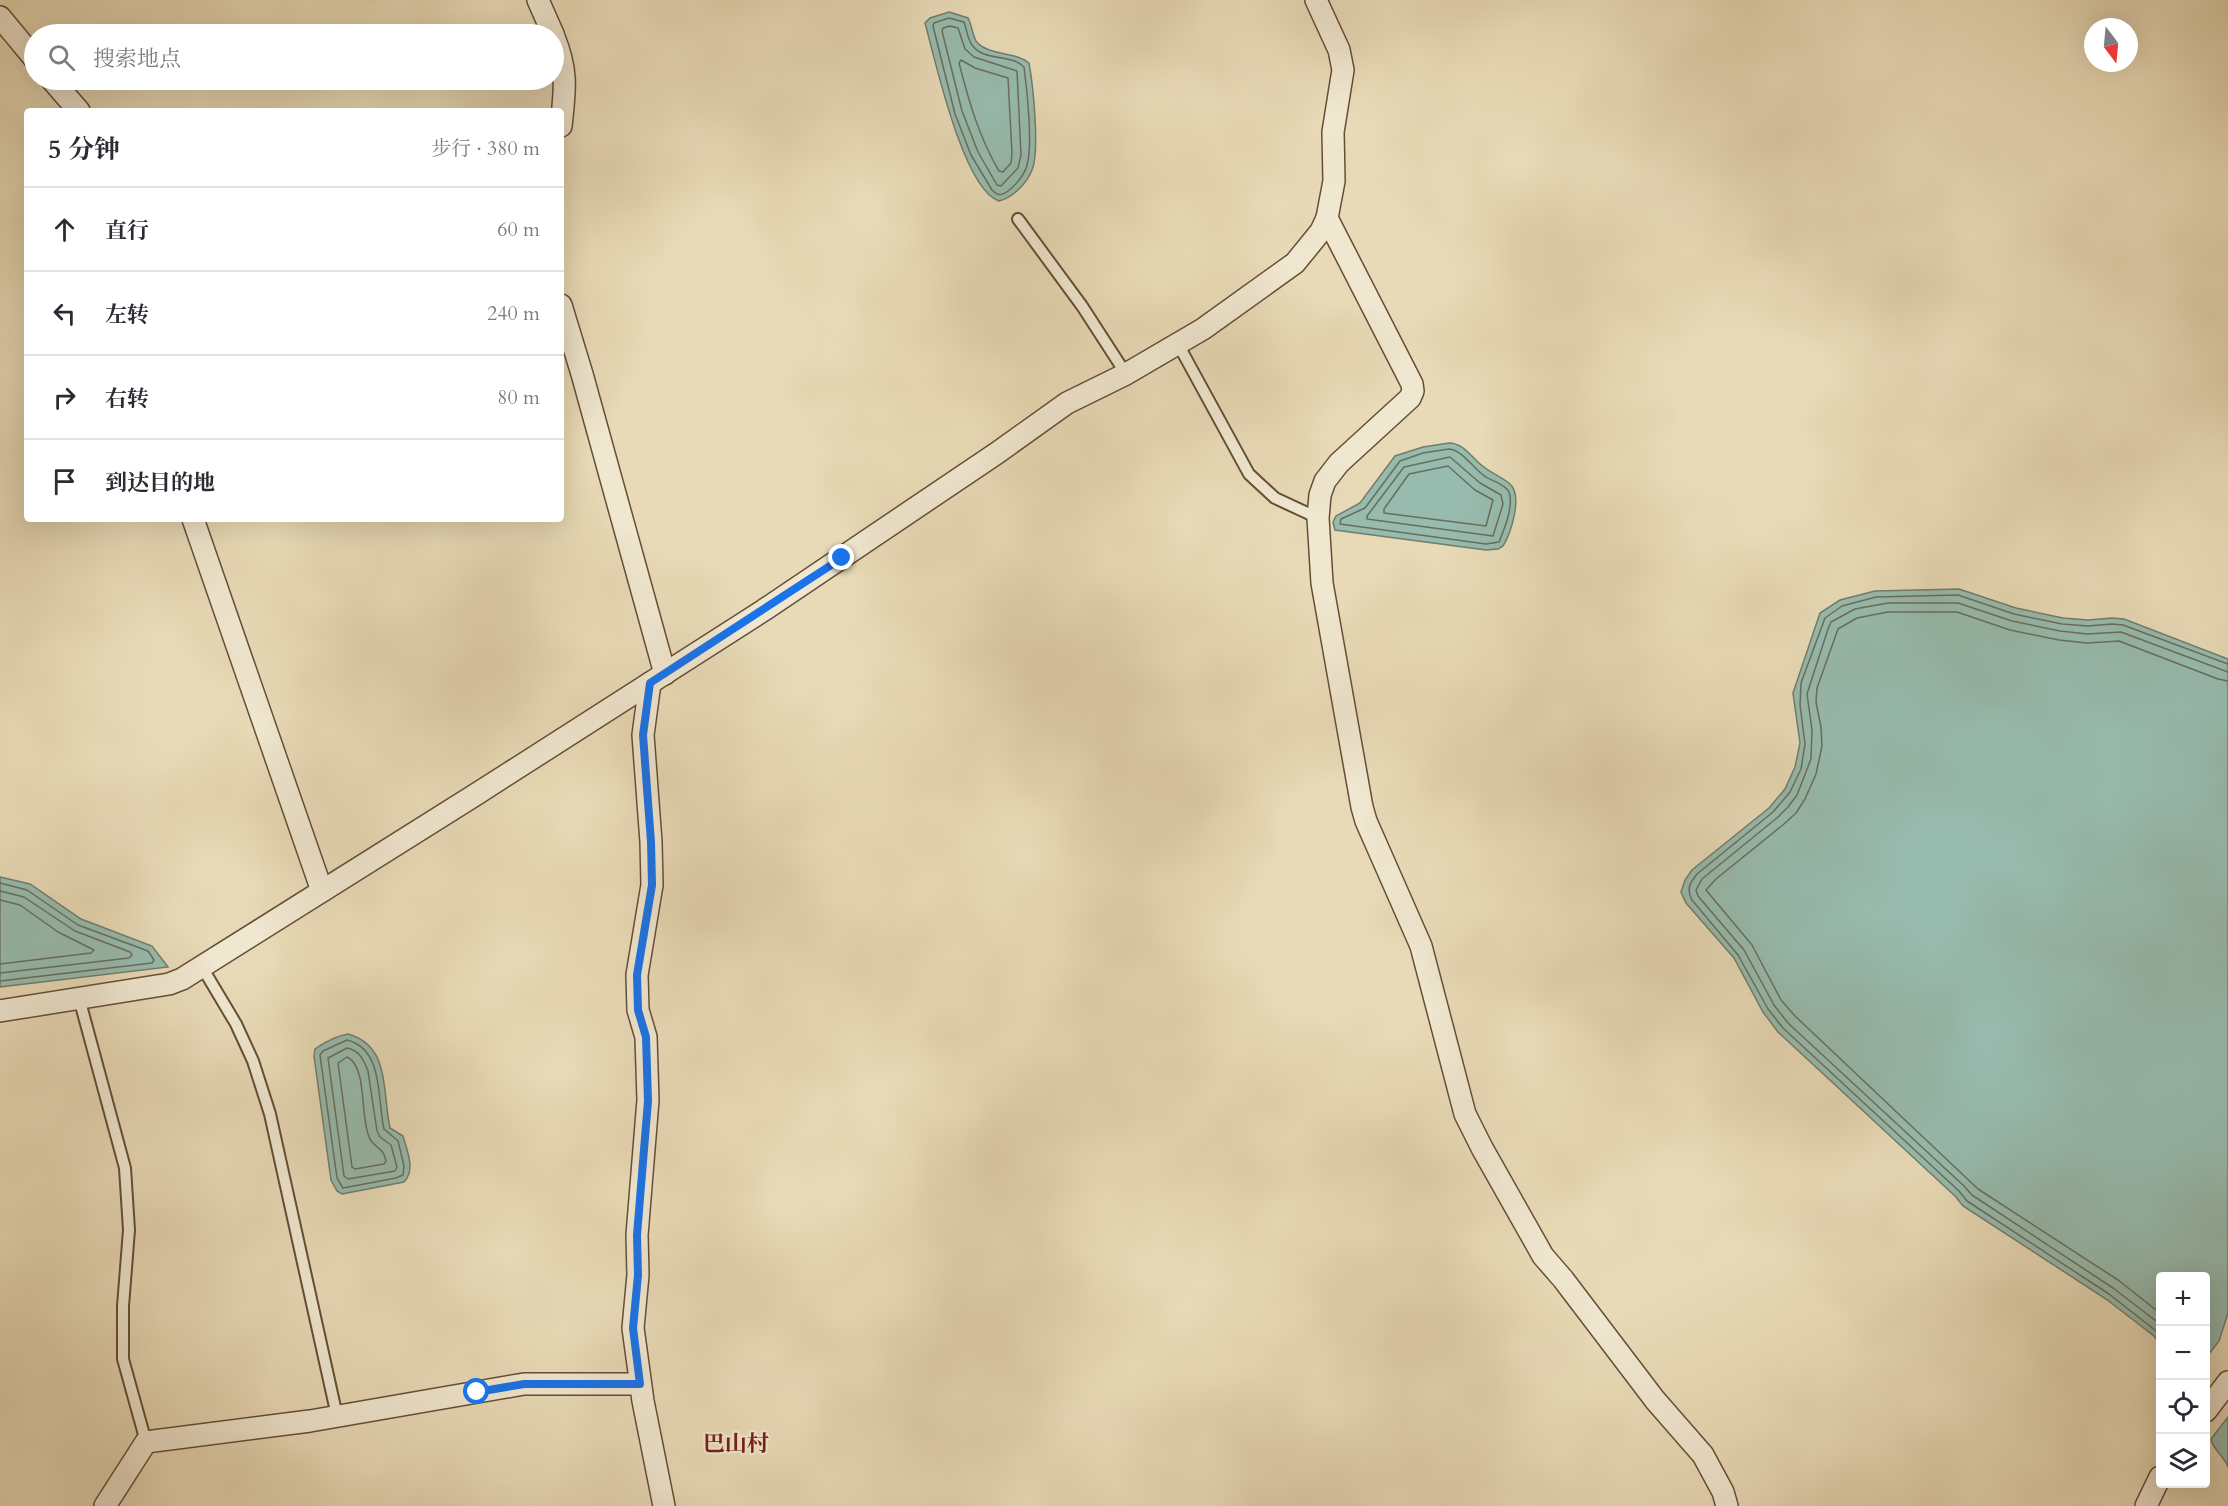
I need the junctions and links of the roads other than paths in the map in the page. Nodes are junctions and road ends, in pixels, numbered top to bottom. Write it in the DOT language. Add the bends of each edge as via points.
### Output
graph roads {
  1 [pos="538,0"];
  2 [pos="1317,0"];
  3 [pos="0,17"];
  4 [pos="548,24"];
  5 [pos="24,46"];
  6 [pos="564,70"];
  7 [pos="61,90"];
  8 [pos="76,108"];
  9 [pos="563,108"];
  10 [pos="1327,218"];
  11 [pos="1018,219"];
  12 [pos="564,315"];
  13 [pos="1178,344"];
  14 [pos="1126,374"];
  15 [pos="1318,518"];
  16 [pos="194,522"];
  17 [pos="657,679"];
  18 [pos="322,891"];
  19 [pos="202,967"];
  20 [pos="79,998"];
  21 [pos="0,1011"];
  22 [pos="2228,1382"];
  23 [pos="640,1384"];
  24 [pos="2210,1405"];
  25 [pos="337,1416"];
  26 [pos="146,1443"];
  27 [pos="2156,1485"];
  28 [pos="105,1506"];
  29 [pos="664,1506"];
  30 [pos="1727,1506"];
  31 [pos="2146,1506"];
  1 -- 4 [label="street"];
  2 -- 10 [label="street" via="1339,50 1343,70 1333,132 1334,181"];
  3 -- 5 [label="street"];
  6 -- 9 [label="street"];
  7 -- 8 [label="street"];
  10 -- 13 [label="street" via="1317,237 1294,263"];
  10 -- 15 [label="street" via="1413,392 1329,474 1320,495"];
  11 -- 14 [label="lane"];
  12 -- 17 [label="street"];
  13 -- 14 [label="street"];
  13 -- 15 [label="lane" via="1249,474 1275,498"];
  14 -- 17 [label="street" via="1068,403"];
  15 -- 30 [label="street" via="1322,583 1362,807 1421,946 1466,1114 1543,1256 1703,1455"];
  16 -- 18 [label="street"];
  17 -- 18 [label="street"];
  17 -- 23 [label="street" via="643,735 652,885 636,990 646,1037 648,1101 633,1328"];
  18 -- 19 [label="street"];
  19 -- 20 [label="street" via="169,984"];
  19 -- 25 [label="lane" via="236,1024 266,1103"];
  20 -- 21 [label="street"];
  20 -- 26 [label="lane" via="125,1168 129,1230 123,1359"];
  22 -- 24 [label="street"];
  23 -- 25 [label="street" via="524,1384"];
  23 -- 29 [label="street"];
  25 -- 26 [label="street"];
  26 -- 28 [label="street"];
  27 -- 31 [label="street"];
}
